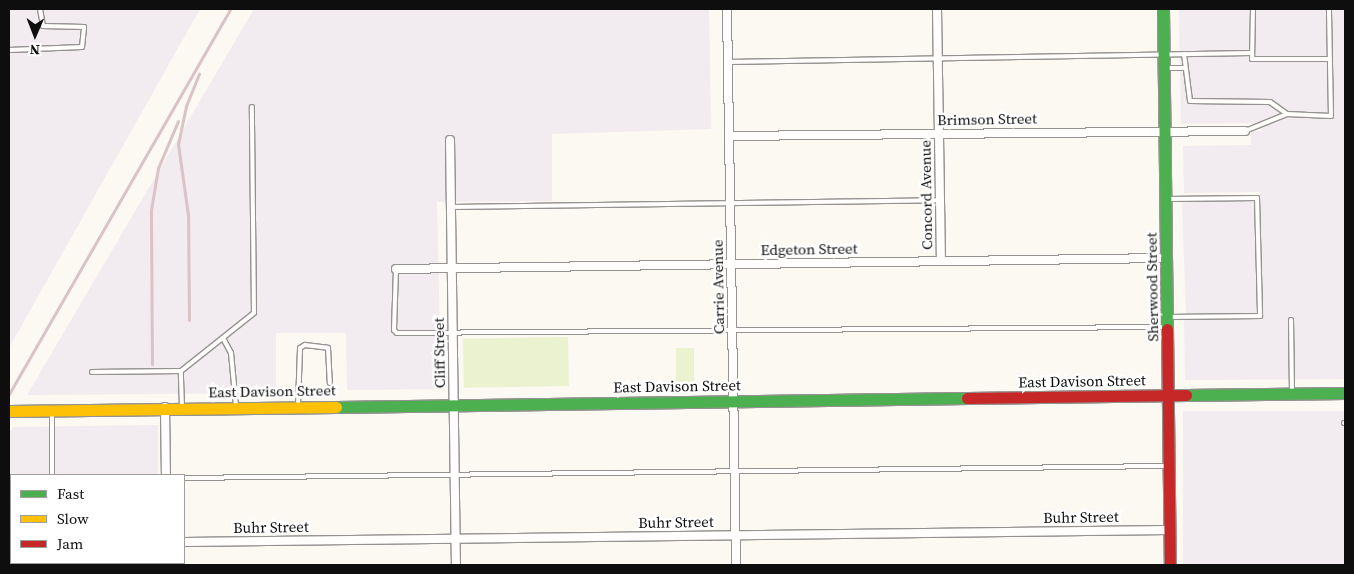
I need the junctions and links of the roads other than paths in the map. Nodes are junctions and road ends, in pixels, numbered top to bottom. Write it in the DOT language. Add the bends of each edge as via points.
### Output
graph roads {
  1 [pos="40,9"];
  2 [pos="727,9"];
  3 [pos="937,9"];
  4 [pos="1164,9"];
  5 [pos="1253,9"];
  6 [pos="1329,9"];
  7 [pos="9,50"];
  8 [pos="1252,53"];
  9 [pos="1184,54"];
  10 [pos="1164,55"];
  11 [pos="938,59"];
  12 [pos="1330,59"];
  13 [pos="728,62"];
  14 [pos="1164,68"];
  15 [pos="1185,68"];
  16 [pos="252,107"];
  17 [pos="1288,114"];
  18 [pos="1165,131"];
  19 [pos="1245,132"];
  20 [pos="939,133"];
  21 [pos="729,136"];
  22 [pos="450,140"];
  23 [pos="1166,199"];
  24 [pos="940,200"];
  25 [pos="730,203"];
  26 [pos="451,207"];
  27 [pos="1167,258"];
  28 [pos="941,261"];
  29 [pos="731,264"];
  30 [pos="452,267"];
  31 [pos="396,268"];
  32 [pos="1291,320"];
  33 [pos="1168,322"];
  34 [pos="732,330"];
  35 [pos="453,335"];
  36 [pos="223,338"];
  37 [pos="181,371"];
  38 [pos="92,372"];
  39 [pos="330,383"];
  40 [pos="1345,393"];
  41 [pos="1292,394"];
  42 [pos="1169,395"];
  43 [pos="733,400"];
  44 [pos="454,404"];
  45 [pos="298,406"];
  46 [pos="165,407"];
  47 [pos="182,407"];
  48 [pos="236,407"];
  49 [pos="52,410"];
  50 [pos="9,411"];
  51 [pos="1169,466"];
  52 [pos="734,471"];
  53 [pos="52,474"];
  54 [pos="166,474"];
  55 [pos="455,475"];
  56 [pos="185,478"];
  57 [pos="1170,530"];
  58 [pos="735,535"];
  59 [pos="456,538"];
  60 [pos="185,542"];
  61 [pos="456,565"];
  62 [pos="736,565"];
  63 [pos="1170,565"];
  1 -- 7 [label="lane" via="43,26 84,27 82,47"];
  2 -- 13 [label="street, Carrie Avenue"];
  3 -- 11 [label="street, Concord Avenue"];
  4 -- 10 [label="main road, Sherwood Street"];
  5 -- 8 [label="lane"];
  6 -- 12 [label="lane"];
  8 -- 9 [label="lane"];
  8 -- 12 [label="lane" via="1252,59"];
  9 -- 10 [label="lane"];
  9 -- 15 [label="lane"];
  10 -- 11 [label="lane"];
  10 -- 14 [label="main road, Sherwood Street"];
  11 -- 13 [label="lane"];
  11 -- 20 [label="street, Concord Avenue"];
  12 -- 17 [label="lane" via="1331,116"];
  13 -- 21 [label="street, Carrie Avenue"];
  14 -- 15 [label="lane"];
  14 -- 18 [label="main road, Sherwood Street"];
  15 -- 17 [label="lane" via="1190,101 1270,102"];
  16 -- 36 [label="lane" via="254,313"];
  17 -- 19 [label="lane"];
  18 -- 19 [label="street, Brimson Street"];
  18 -- 20 [label="street, Brimson Street"];
  18 -- 23 [label="main road, Sherwood Street"];
  20 -- 21 [label="street, Brimson Street"];
  20 -- 24 [label="street, Concord Avenue"];
  21 -- 25 [label="street, Carrie Avenue"];
  22 -- 26 [label="street, Cliff Street"];
  23 -- 27 [label="main road, Sherwood Street"];
  23 -- 33 [label="lane" via="1258,198 1260,316"];
  24 -- 25 [label="lane"];
  24 -- 28 [label="street, Concord Avenue"];
  25 -- 26 [label="lane"];
  25 -- 29 [label="street, Carrie Avenue"];
  26 -- 30 [label="street, Cliff Street"];
  27 -- 28 [label="street, Edgeton Street"];
  27 -- 33 [label="main road, Sherwood Street"];
  28 -- 29 [label="street, Edgeton Street"];
  29 -- 30 [label="street, Edgeton Street"];
  29 -- 34 [label="street, Carrie Avenue"];
  30 -- 31 [label="street, Edgeton Street"];
  30 -- 35 [label="street, Cliff Street"];
  31 -- 35 [label="lane" via="393,272 394,330 397,333"];
  32 -- 41 [label="lane"];
  33 -- 34 [label="lane"];
  33 -- 42 [label="main road, Sherwood Street"];
  34 -- 35 [label="lane"];
  34 -- 43 [label="street, Carrie Avenue"];
  35 -- 44 [label="street, Cliff Street"];
  36 -- 37 [label="lane"];
  36 -- 48 [label="lane" via="231,353"];
  37 -- 38 [label="lane"];
  37 -- 47 [label="lane"];
  39 -- 45 [label="lane" via="328,348 312,345 300,348"];
  40 -- 41 [label="main road, East Davison Street"];
  41 -- 42 [label="main road, East Davison Street"];
  42 -- 43 [label="main road, East Davison Street"];
  42 -- 51 [label="main road, Sherwood Street"];
  43 -- 44 [label="main road, East Davison Street"];
  43 -- 52 [label="street, Carrie Avenue"];
  44 -- 45 [label="main road, East Davison Street"];
  44 -- 55 [label="street, Cliff Street"];
  45 -- 48 [label="main road, East Davison Street"];
  46 -- 47 [label="main road, East Davison Street"];
  46 -- 49 [label="main road, East Davison Street"];
  46 -- 54 [label="street"];
  47 -- 48 [label="main road, East Davison Street"];
  49 -- 50 [label="main road, East Davison Street"];
  49 -- 53 [label="lane"];
  51 -- 52 [label="lane"];
  51 -- 57 [label="main road, Sherwood Street"];
  52 -- 55 [label="lane"];
  52 -- 58 [label="street, Carrie Avenue"];
  55 -- 56 [label="lane"];
  55 -- 59 [label="street, Cliff Street"];
  57 -- 58 [label="street, Buhr Street"];
  57 -- 63 [label="main road, Sherwood Street"];
  58 -- 59 [label="street, Buhr Street"];
  58 -- 62 [label="street, Carrie Avenue"];
  59 -- 60 [label="street, Buhr Street"];
  59 -- 61 [label="street, Cliff Street"];
}
